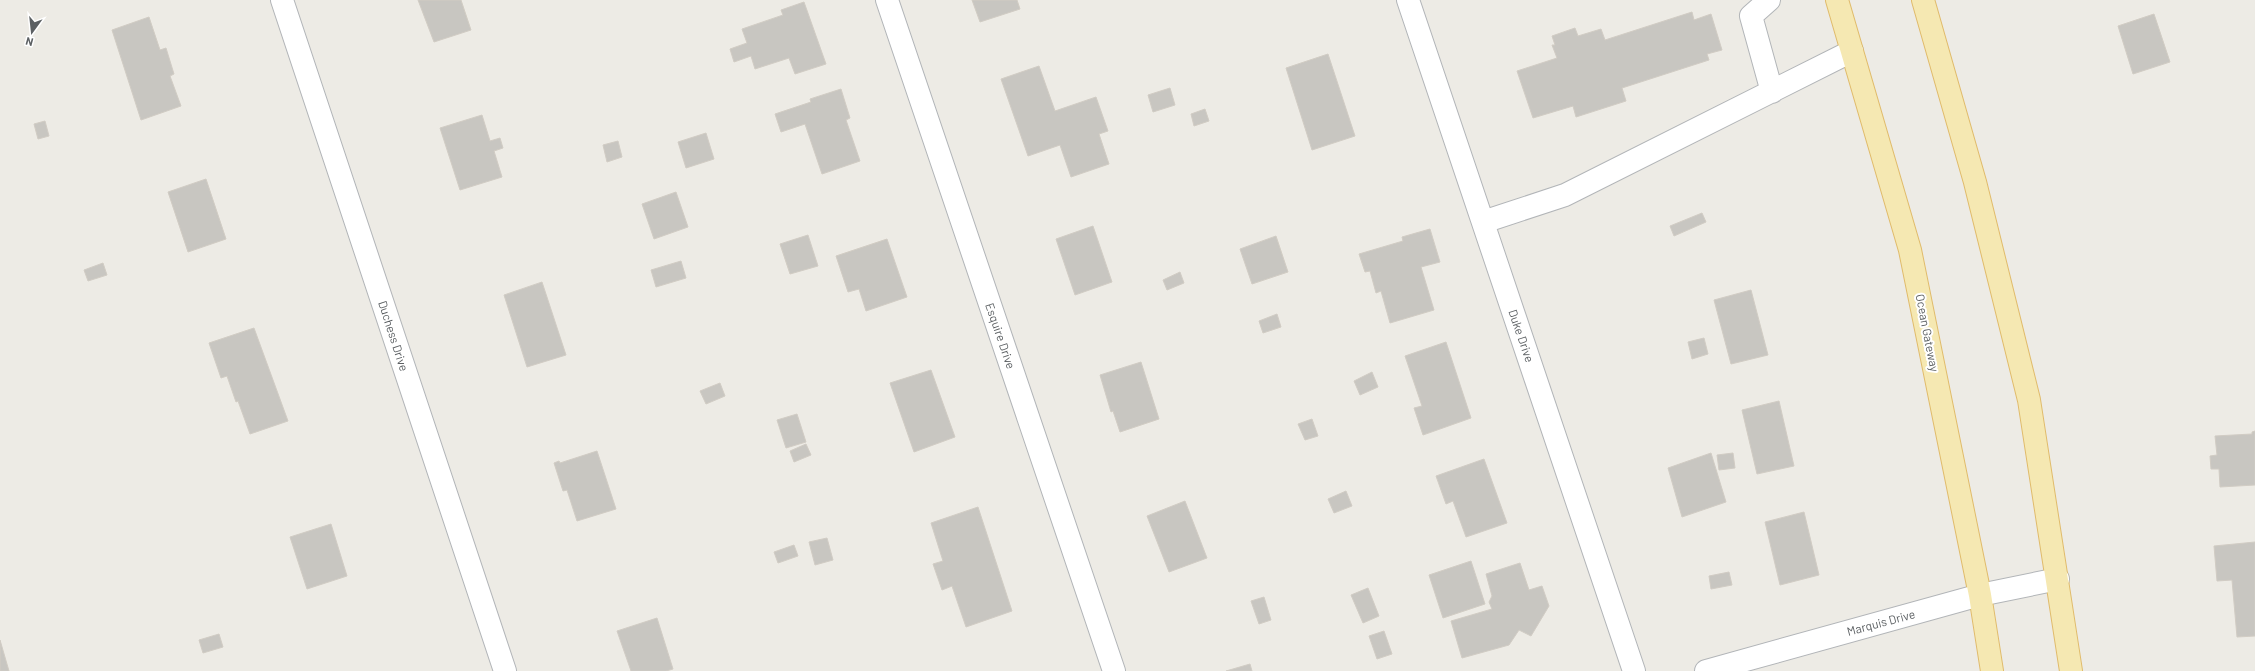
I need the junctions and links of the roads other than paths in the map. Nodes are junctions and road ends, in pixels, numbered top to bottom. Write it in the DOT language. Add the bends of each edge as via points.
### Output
graph roads {
  1 [pos="282,0"];
  2 [pos="887,0"];
  3 [pos="1408,0"];
  4 [pos="1769,0"];
  5 [pos="1837,0"];
  6 [pos="1923,0"];
  7 [pos="1852,51"];
  8 [pos="1772,92"];
  9 [pos="1483,222"];
  10 [pos="2058,579"];
  11 [pos="1980,595"];
  12 [pos="505,671"];
  13 [pos="1114,671"];
  14 [pos="1634,671"];
  15 [pos="1706,671"];
  16 [pos="1992,671"];
  17 [pos="2071,671"];
  1 -- 12 [label="street, Duchess Drive"];
  2 -- 13 [label="street, Esquire Drive"];
  3 -- 9 [label="street, Duke Drive"];
  4 -- 8 [label="street" via="1751,16"];
  5 -- 7 [label="main road, Ocean Gateway"];
  6 -- 10 [label="main road" via="1976,182 2029,400"];
  7 -- 8 [label="street"];
  7 -- 11 [label="main road, Ocean Gateway" via="1910,250"];
  8 -- 9 [label="street" via="1566,195"];
  9 -- 14 [label="street, Duke Drive"];
  10 -- 11 [label="street, Marquis Drive"];
  10 -- 17 [label="main road"];
  11 -- 15 [label="street, Marquis Drive"];
  11 -- 16 [label="main road, Ocean Gateway"];
}
